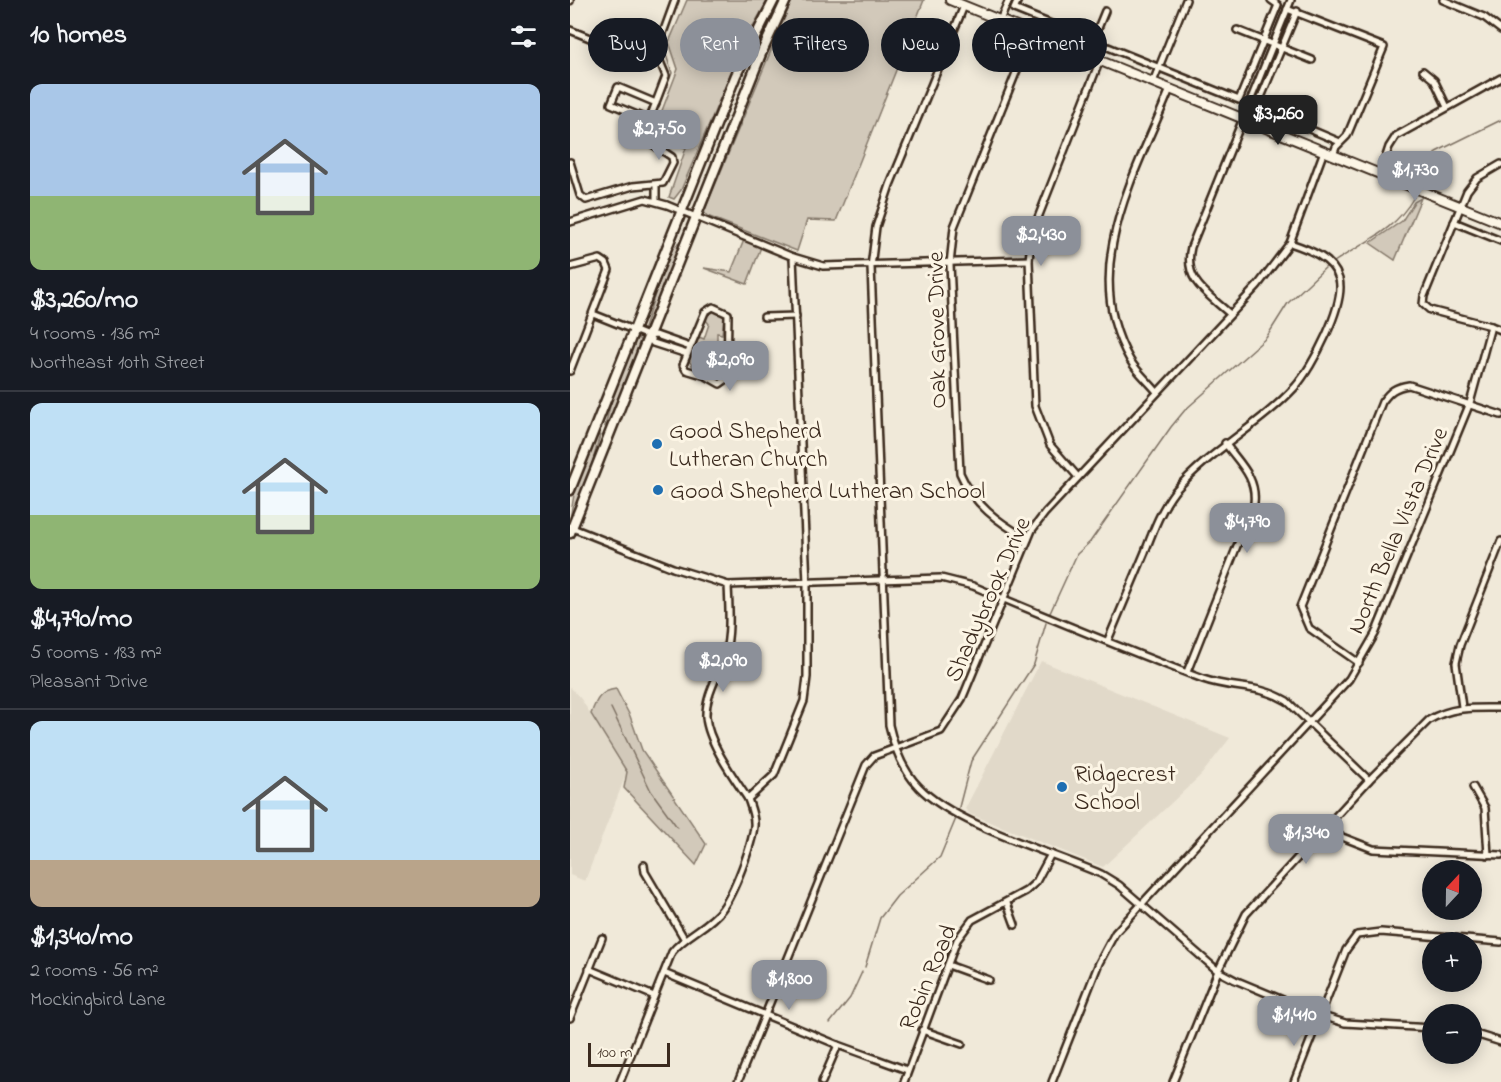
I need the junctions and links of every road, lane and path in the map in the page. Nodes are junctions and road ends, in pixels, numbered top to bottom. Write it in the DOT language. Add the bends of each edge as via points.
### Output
graph roads {
  1 [pos="675,0"];
  2 [pos="774,0"];
  3 [pos="786,0"];
  4 [pos="950,0"];
  5 [pos="1009,0"];
  6 [pos="1018,0"];
  7 [pos="1186,0"];
  8 [pos="1271,0"];
  9 [pos="1291,0"];
  10 [pos="1443,0"];
  11 [pos="964,6"];
  12 [pos="1287,9"];
  13 [pos="1105,11"];
  14 [pos="1297,11"];
  15 [pos="667,18"];
  16 [pos="995,18"];
  17 [pos="1001,18"];
  18 [pos="1036,18"];
  19 [pos="1102,18"];
  20 [pos="570,30"];
  21 [pos="1237,30"];
  22 [pos="1501,30"];
  23 [pos="588,37"];
  24 [pos="1264,41"];
  25 [pos="1272,45"];
  26 [pos="1107,47"];
  27 [pos="1281,48"];
  28 [pos="1312,60"];
  29 [pos="1107,63"];
  30 [pos="1159,68"];
  31 [pos="1424,71"];
  32 [pos="664,72"];
  33 [pos="1016,72"];
  34 [pos="1095,72"];
  35 [pos="736,75"];
  36 [pos="1501,78"];
  37 [pos="750,81"];
  38 [pos="1153,82"];
  39 [pos="1170,89"];
  40 [pos="656,103"];
  41 [pos="1448,106"];
  42 [pos="1275,115"];
  43 [pos="1242,118"];
  44 [pos="649,120"];
  45 [pos="1269,129"];
  46 [pos="1340,142"];
  47 [pos="1324,151"];
  48 [pos="1333,155"];
  49 [pos="570,162"];
  50 [pos="1501,165"];
  51 [pos="1380,174"];
  52 [pos="643,185"];
  53 [pos="656,185"];
  54 [pos="645,199"];
  55 [pos="656,201"];
  56 [pos="1460,206"];
  57 [pos="681,211"];
  58 [pos="696,217"];
  59 [pos="570,222"];
  60 [pos="1454,222"];
  61 [pos="1501,223"];
  62 [pos="689,234"];
  63 [pos="1501,241"];
  64 [pos="1290,243"];
  65 [pos="668,244"];
  66 [pos="794,257"];
  67 [pos="1029,260"];
  68 [pos="950,264"];
  69 [pos="570,267"];
  70 [pos="871,267"];
  71 [pos="592,314"];
  72 [pos="1230,314"];
  73 [pos="796,316"];
  74 [pos="764,317"];
  75 [pos="1491,326"];
  76 [pos="633,330"];
  77 [pos="1501,330"];
  78 [pos="648,336"];
  79 [pos="690,347"];
  80 [pos="687,354"];
  81 [pos="570,370"];
  82 [pos="1157,392"];
  83 [pos="1470,403"];
  84 [pos="1501,415"];
  85 [pos="595,427"];
  86 [pos="609,433"];
  87 [pos="1225,443"];
  88 [pos="1078,477"];
  89 [pos="570,490"];
  90 [pos="571,530"];
  91 [pos="1028,539"];
  92 [pos="1501,541"];
  93 [pos="884,579"];
  94 [pos="807,583"];
  95 [pos="728,585"];
  96 [pos="1002,598"];
  97 [pos="1108,640"];
  98 [pos="1359,663"];
  99 [pos="1187,672"];
  100 [pos="1462,707"];
  101 [pos="1501,708"];
  102 [pos="1309,724"];
  103 [pos="894,748"];
  104 [pos="1369,780"];
  105 [pos="1473,786"];
  106 [pos="748,799"];
  107 [pos="1324,830"];
  108 [pos="1051,854"];
  109 [pos="1488,855"];
  110 [pos="1501,855"];
  111 [pos="644,865"];
  112 [pos="1007,903"];
  113 [pos="1141,903"];
  114 [pos="1015,925"];
  115 [pos="602,938"];
  116 [pos="684,938"];
  117 [pos="1501,942"];
  118 [pos="948,965"];
  119 [pos="590,969"];
  120 [pos="1218,971"];
  121 [pos="664,973"];
  122 [pos="989,981"];
  123 [pos="654,996"];
  124 [pos="765,1014"];
  125 [pos="1319,1016"];
  126 [pos="570,1018"];
  127 [pos="1422,1027"];
  128 [pos="922,1030"];
  129 [pos="1482,1036"];
  130 [pos="1501,1042"];
  131 [pos="838,1044"];
  132 [pos="962,1044"];
  133 [pos="907,1070"];
  134 [pos="620,1082"];
  135 [pos="738,1082"];
  136 [pos="822,1082"];
  137 [pos="904,1082"];
  138 [pos="1052,1082"];
  139 [pos="1173,1082"];
  140 [pos="1294,1082"];
  1 -- 15 [label="street"];
  2 -- 35 [label="main road"];
  3 -- 37 [label="main road"];
  4 -- 11 [label="main road"];
  5 -- 17 [label="street"];
  6 -- 18 [label="street" via="1014,9"];
  7 -- 30 [label="street"];
  8 -- 24 [label="street" via="1278,5"];
  9 -- 12 [label="street"];
  10 -- 22 [label="street" via="1484,17"];
  11 -- 16 [label="main road"];
  11 -- 70 [label="street" via="890,185 876,227"];
  12 -- 14 [label="street"];
  12 -- 25 [label="street"];
  13 -- 19 [label="street"];
  14 -- 27 [label="street"];
  14 -- 46 [label="street" via="1384,47 1347,136"];
  20 -- 23 [label="street"];
  21 -- 24 [label="street"];
  24 -- 25 [label="street"];
  24 -- 30 [label="street" via="1239,100"];
  25 -- 27 [label="street"];
  25 -- 43 [label="street"];
  26 -- 30 [label="street"];
  27 -- 28 [label="street"];
  27 -- 42 [label="street" via="1257,107"];
  29 -- 38 [label="main road"];
  30 -- 38 [label="street"];
  31 -- 41 [label="street" via="1434,80"];
  32 -- 40 [label="street"];
  33 -- 68 [label="street, Oak Grove Drive" via="954,227"];
  34 -- 67 [label="street" via="1032,233"];
  35 -- 37 [label="main road"];
  35 -- 57 [label="main road"];
  36 -- 41 [label="street"];
  37 -- 58 [label="main road"];
  38 -- 39 [label="main road"];
  39 -- 43 [label="main road"];
  39 -- 82 [label="street" via="1116,225 1108,281 1110,311 1131,361"];
  40 -- 44 [label="street"];
  40 -- 44 [label="street" via="618,87 611,104"];
  41 -- 51 [label="street" via="1396,136"];
  42 -- 45 [label="street"];
  42 -- 46 [label="street"];
  43 -- 45 [label="main road"];
  43 -- 72 [label="street" via="1187,261 1195,282"];
  44 -- 53 [label="street" via="646,136 672,156 673,163 663,183"];
  45 -- 47 [label="main road"];
  46 -- 48 [label="street"];
  47 -- 48 [label="main road"];
  47 -- 64 [label="street, Shadybrook Drive"];
  48 -- 51 [label="main road"];
  49 -- 52 [label="street" via="580,195 586,200"];
  50 -- 56 [label="street" via="1477,178"];
  51 -- 56 [label="main road"];
  52 -- 53 [label="street"];
  52 -- 54 [label="street"];
  53 -- 55 [label="street"];
  54 -- 55 [label="street"];
  54 -- 59 [label="street"];
  55 -- 57 [label="street"];
  56 -- 60 [label="street"];
  56 -- 61 [label="main road"];
  57 -- 58 [label="street"];
  57 -- 65 [label="main road"];
  58 -- 62 [label="main road"];
  58 -- 66 [label="street"];
  60 -- 63 [label="street"];
  60 -- 75 [label="street" via="1423,304 1430,310"];
  62 -- 65 [label="main road"];
  62 -- 78 [label="main road"];
  64 -- 72 [label="street, Shadybrook Drive"];
  64 -- 87 [label="street" via="1328,263 1338,277 1341,291 1316,354 1297,385"];
  65 -- 76 [label="main road"];
  66 -- 70 [label="street" via="824,266"];
  66 -- 73 [label="street"];
  67 -- 68 [label="street"];
  67 -- 88 [label="street" via="1035,406 1050,445"];
  68 -- 70 [label="street"];
  68 -- 91 [label="street, Oak Grove Drive" via="960,473 973,498 1008,528"];
  69 -- 71 [label="street" via="600,259 606,263 607,279"];
  70 -- 93 [label="street"];
  71 -- 76 [label="street"];
  71 -- 81 [label="street"];
  72 -- 82 [label="street, Shadybrook Drive"];
  73 -- 74 [label="street"];
  73 -- 94 [label="street"];
  75 -- 77 [label="street"];
  75 -- 83 [label="street, North Bella Vista Drive"];
  76 -- 78 [label="street"];
  76 -- 85 [label="main road"];
  78 -- 79 [label="street"];
  78 -- 80 [label="street" via="653,343"];
  78 -- 86 [label="main road"];
  79 -- 80 [label="street"];
  79 -- 80 [label="street" via="705,312 713,307 727,311 724,383 686,370 682,365"];
  82 -- 88 [label="street, Shadybrook Drive"];
  83 -- 84 [label="street"];
  83 -- 98 [label="street, North Bella Vista Drive" via="1375,634"];
  83 -- 98 [label="street" via="1409,385 1398,386 1382,402 1300,607 1309,628"];
  85 -- 86 [label="main road"];
  85 -- 89 [label="main road"];
  86 -- 90 [label="main road"];
  87 -- 97 [label="street" via="1175,491 1164,507"];
  87 -- 99 [label="street" via="1252,479 1256,489 1254,503"];
  88 -- 91 [label="street, Shadybrook Drive" via="1045,513"];
  90 -- 95 [label="street"];
  91 -- 96 [label="street, Shadybrook Drive"];
  92 -- 100 [label="street" via="1460,645 1456,663"];
  93 -- 94 [label="street"];
  93 -- 96 [label="street" via="941,578"];
  93 -- 103 [label="street" via="889,725"];
  94 -- 95 [label="street"];
  94 -- 106 [label="street" via="804,701 774,775"];
  95 -- 106 [label="street" via="729,635 707,701 706,718 722,756"];
  96 -- 97 [label="street"];
  96 -- 103 [label="street, Shadybrook Drive" via="952,719 941,731"];
  97 -- 99 [label="street"];
  98 -- 102 [label="street, North Bella Vista Drive"];
  99 -- 102 [label="street" via="1221,684 1274,694 1287,701"];
  100 -- 101 [label="street"];
  100 -- 104 [label="street" via="1429,720"];
  102 -- 104 [label="street"];
  102 -- 113 [label="street, North Bella Vista Drive"];
  103 -- 108 [label="street" via="918,787 952,812"];
  103 -- 124 [label="street, Shadybrook Drive" via="874,756 860,776"];
  104 -- 107 [label="street"];
  105 -- 109 [label="street" via="1485,808"];
  106 -- 116 [label="street" via="754,816 753,834 728,897 722,910"];
  107 -- 109 [label="street" via="1373,849"];
  107 -- 120 [label="street" via="1246,914"];
  108 -- 112 [label="street, Robin Road" via="1036,882"];
  108 -- 113 [label="street" via="1101,874"];
  109 -- 110 [label="street"];
  111 -- 116 [label="street"];
  112 -- 114 [label="street"];
  112 -- 118 [label="street, Robin Road" via="972,920 957,940"];
  113 -- 120 [label="street"];
  113 -- 138 [label="street, North Bella Vista Drive" via="1115,933 1099,963"];
  115 -- 119 [label="street"];
  116 -- 121 [label="street" via="672,952"];
  117 -- 125 [label="street" via="1381,932 1357,935 1346,950"];
  118 -- 122 [label="street"];
  118 -- 128 [label="street, Robin Road"];
  119 -- 123 [label="street"];
  119 -- 126 [label="street"];
  120 -- 125 [label="street"];
  120 -- 139 [label="street"];
  121 -- 123 [label="street"];
  121 -- 124 [label="street"];
  123 -- 134 [label="street"];
  124 -- 131 [label="street"];
  124 -- 135 [label="street, Shadybrook Drive"];
  125 -- 127 [label="street" via="1345,1023"];
  125 -- 140 [label="street"];
  128 -- 132 [label="street"];
  128 -- 133 [label="street, Robin Road"];
  129 -- 130 [label="street"];
  131 -- 133 [label="street"];
  131 -- 136 [label="street"];
  133 -- 137 [label="street, Robin Road"];
}
